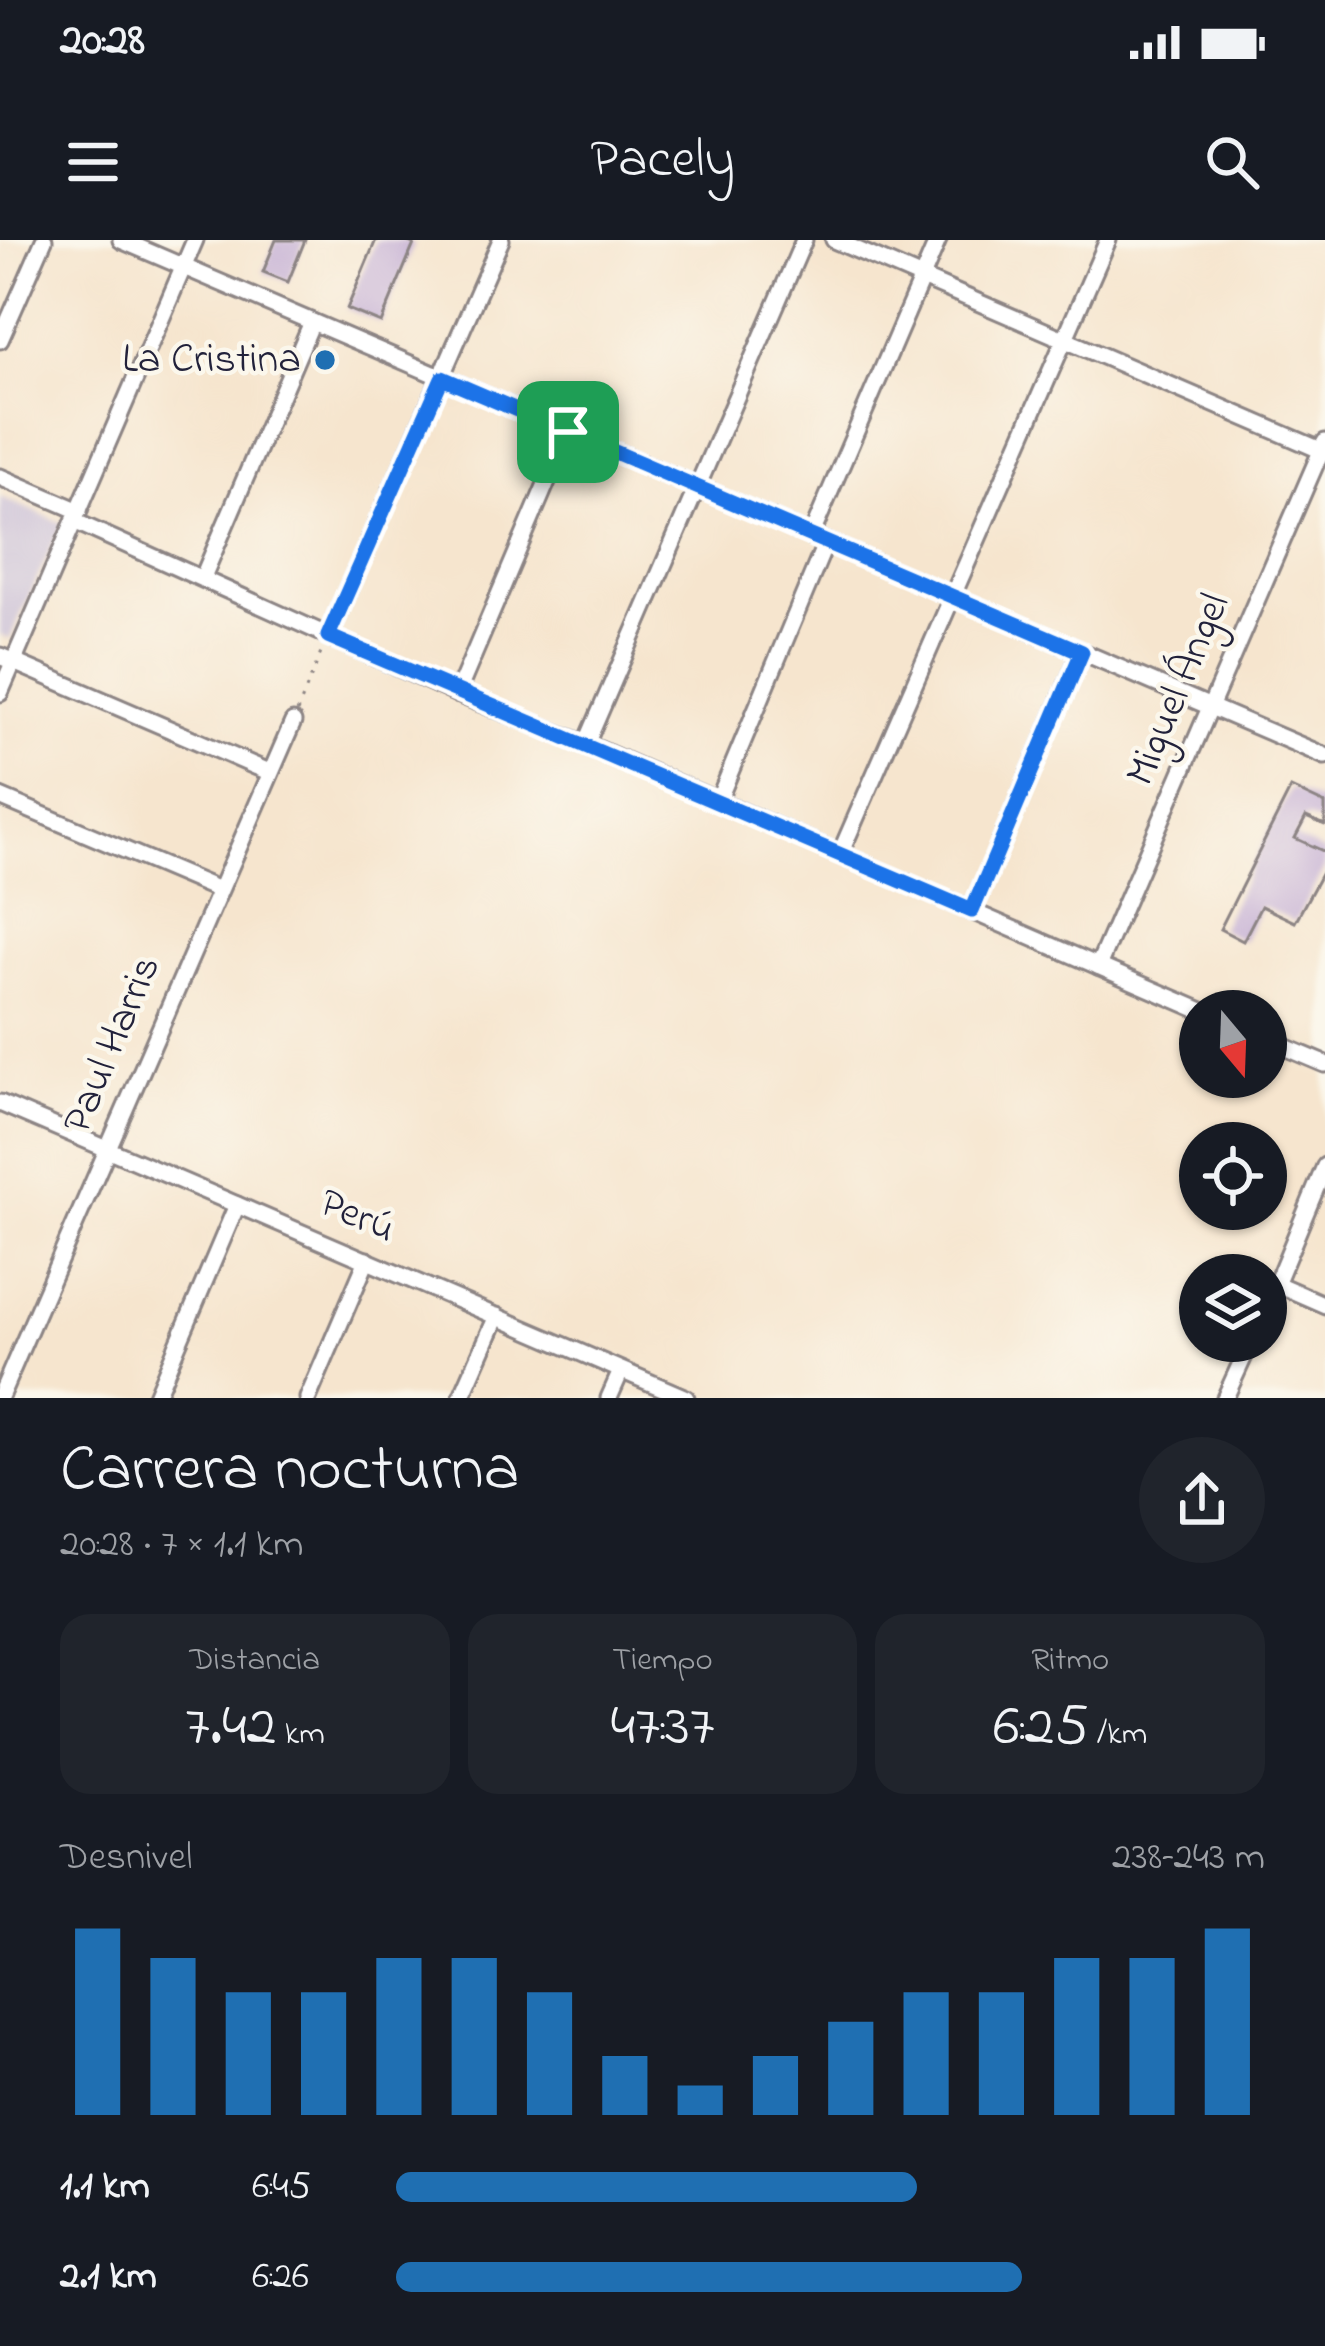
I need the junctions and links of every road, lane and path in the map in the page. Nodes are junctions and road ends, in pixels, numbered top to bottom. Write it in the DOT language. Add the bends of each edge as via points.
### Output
graph roads {
  1 [pos="44,240"];
  2 [pos="121,240"];
  3 [pos="195,240"];
  4 [pos="501,240"];
  5 [pos="804,240"];
  6 [pos="834,240"];
  7 [pos="938,240"];
  8 [pos="1108,240"];
  9 [pos="184,267"];
  10 [pos="922,277"];
  11 [pos="312,322"];
  12 [pos="1065,339"];
  13 [pos="0,340"];
  14 [pos="442,378"];
  15 [pos="568,432"];
  16 [pos="1324,448"];
  17 [pos="0,477"];
  18 [pos="697,487"];
  19 [pos="77,517"];
  20 [pos="819,539"];
  21 [pos="203,578"];
  22 [pos="955,597"];
  23 [pos="328,636"];
  24 [pos="1082,652"];
  25 [pos="7,659"];
  26 [pos="0,693"];
  27 [pos="457,694"];
  28 [pos="1210,707"];
  29 [pos="293,722"];
  30 [pos="586,744"];
  31 [pos="1325,756"];
  32 [pos="269,772"];
  33 [pos="0,797"];
  34 [pos="718,801"];
  35 [pos="840,854"];
  36 [pos="219,890"];
  37 [pos="972,911"];
  38 [pos="1098,966"];
  39 [pos="1179,1001"];
  40 [pos="1287,1048"];
  41 [pos="1325,1064"];
  42 [pos="0,1102"];
  43 [pos="107,1149"];
  44 [pos="1325,1166"];
  45 [pos="237,1204"];
  46 [pos="1287,1259"];
  47 [pos="368,1261"];
  48 [pos="1287,1288"];
  49 [pos="1325,1305"];
  50 [pos="497,1316"];
  51 [pos="1241,1362"];
  52 [pos="621,1370"];
  53 [pos="0,1397"];
  54 [pos="155,1398"];
  55 [pos="308,1398"];
  56 [pos="460,1398"];
  57 [pos="609,1398"];
  58 [pos="686,1398"];
  59 [pos="1225,1398"];
  1 -- 13 [label="street"];
  2 -- 9 [label="street"];
  3 -- 9 [label="street"];
  4 -- 14 [label="street"];
  5 -- 18 [label="street"];
  6 -- 10 [label="street"];
  7 -- 10 [label="street"];
  8 -- 12 [label="street"];
  9 -- 11 [label="street"];
  9 -- 19 [label="street"];
  10 -- 12 [label="street"];
  10 -- 20 [label="street"];
  11 -- 14 [label="street"];
  11 -- 21 [label="street"];
  12 -- 16 [label="street"];
  12 -- 22 [label="street"];
  14 -- 15 [label="street"];
  14 -- 23 [label="street"];
  15 -- 18 [label="street"];
  15 -- 27 [label="street"];
  16 -- 28 [label="street, Miguel Ángel"];
  17 -- 19 [label="street"];
  18 -- 20 [label="street"];
  18 -- 30 [label="street"];
  19 -- 21 [label="street"];
  19 -- 25 [label="street"];
  20 -- 22 [label="street"];
  20 -- 34 [label="street"];
  21 -- 23 [label="street"];
  22 -- 24 [label="street"];
  22 -- 35 [label="street"];
  23 -- 27 [label="street"];
  23 -- 29 [label="path"];
  24 -- 28 [label="street"];
  24 -- 37 [label="street"];
  25 -- 26 [label="street"];
  25 -- 32 [label="street"];
  27 -- 30 [label="street"];
  28 -- 31 [label="street"];
  28 -- 38 [label="street, Miguel Ángel"];
  29 -- 32 [label="street, Paul Harris"];
  30 -- 34 [label="street"];
  32 -- 36 [label="street, Paul Harris"];
  33 -- 36 [label="street"];
  34 -- 35 [label="street"];
  35 -- 37 [label="street"];
  36 -- 43 [label="street, Paul Harris"];
  37 -- 38 [label="street"];
  38 -- 39 [label="street"];
  40 -- 41 [label="street"];
  42 -- 43 [label="street, Perú"];
  43 -- 45 [label="street, Perú"];
  43 -- 53 [label="street, Paul Harris"];
  44 -- 46 [label="street"];
  45 -- 47 [label="street, Perú"];
  45 -- 54 [label="street"];
  47 -- 50 [label="street, Perú"];
  47 -- 55 [label="street"];
  48 -- 49 [label="street"];
  50 -- 52 [label="street, Perú"];
  50 -- 56 [label="street"];
  51 -- 59 [label="street"];
  52 -- 57 [label="street"];
  52 -- 58 [label="street, Perú"];
}
